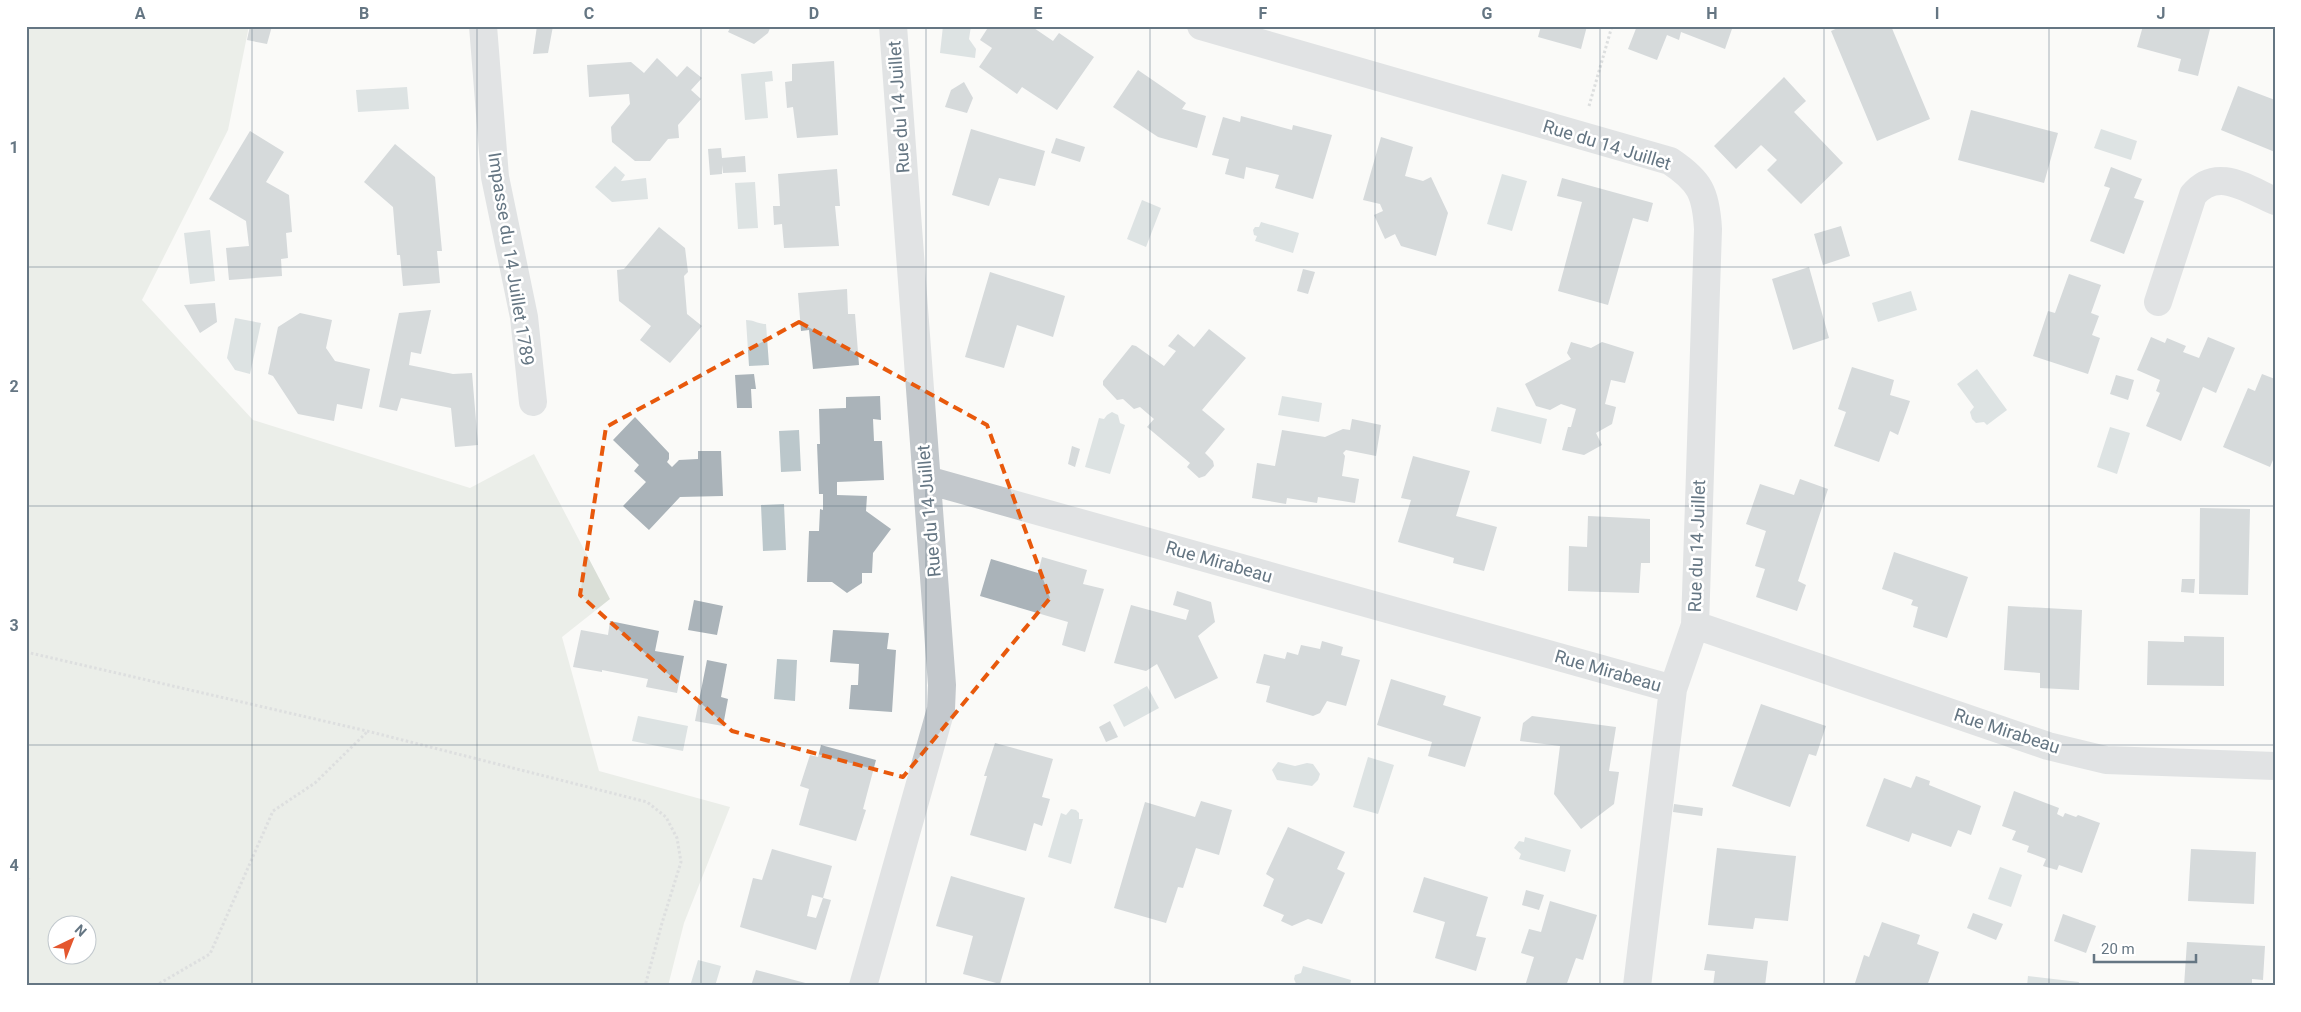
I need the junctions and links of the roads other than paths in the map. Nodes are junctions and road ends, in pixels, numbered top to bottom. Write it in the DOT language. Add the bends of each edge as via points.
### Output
graph roads {
  1 [pos="483,26"];
  2 [pos="893,26"];
  3 [pos="1201,26"];
  4 [pos="2275,201"];
  5 [pos="2158,302"];
  6 [pos="533,402"];
  7 [pos="928,480"];
  8 [pos="1694,625"];
  9 [pos="1673,689"];
  10 [pos="2275,766"];
  11 [pos="863,986"];
  12 [pos="1637,986"];
  1 -- 6 [label="street, Impasse du 14 Juillet 1789" via="495,177 524,317"];
  2 -- 7 [label="street, Rue du 14 Juillet"];
  3 -- 8 [label="street, Rue du 14 Juillet" via="1670,161 1689,173 1701,188 1708,229"];
  4 -- 5 [label="street" via="2228,181 2214,180 2202,185 2193,195"];
  7 -- 9 [label="street, Rue Mirabeau"];
  7 -- 11 [label="street, Rue du 14 Juillet" via="941,709"];
  8 -- 9 [label="street, Rue Mirabeau"];
  8 -- 10 [label="street, Rue Mirabeau" via="2048,746 2106,760"];
  9 -- 12 [label="street"];
}
